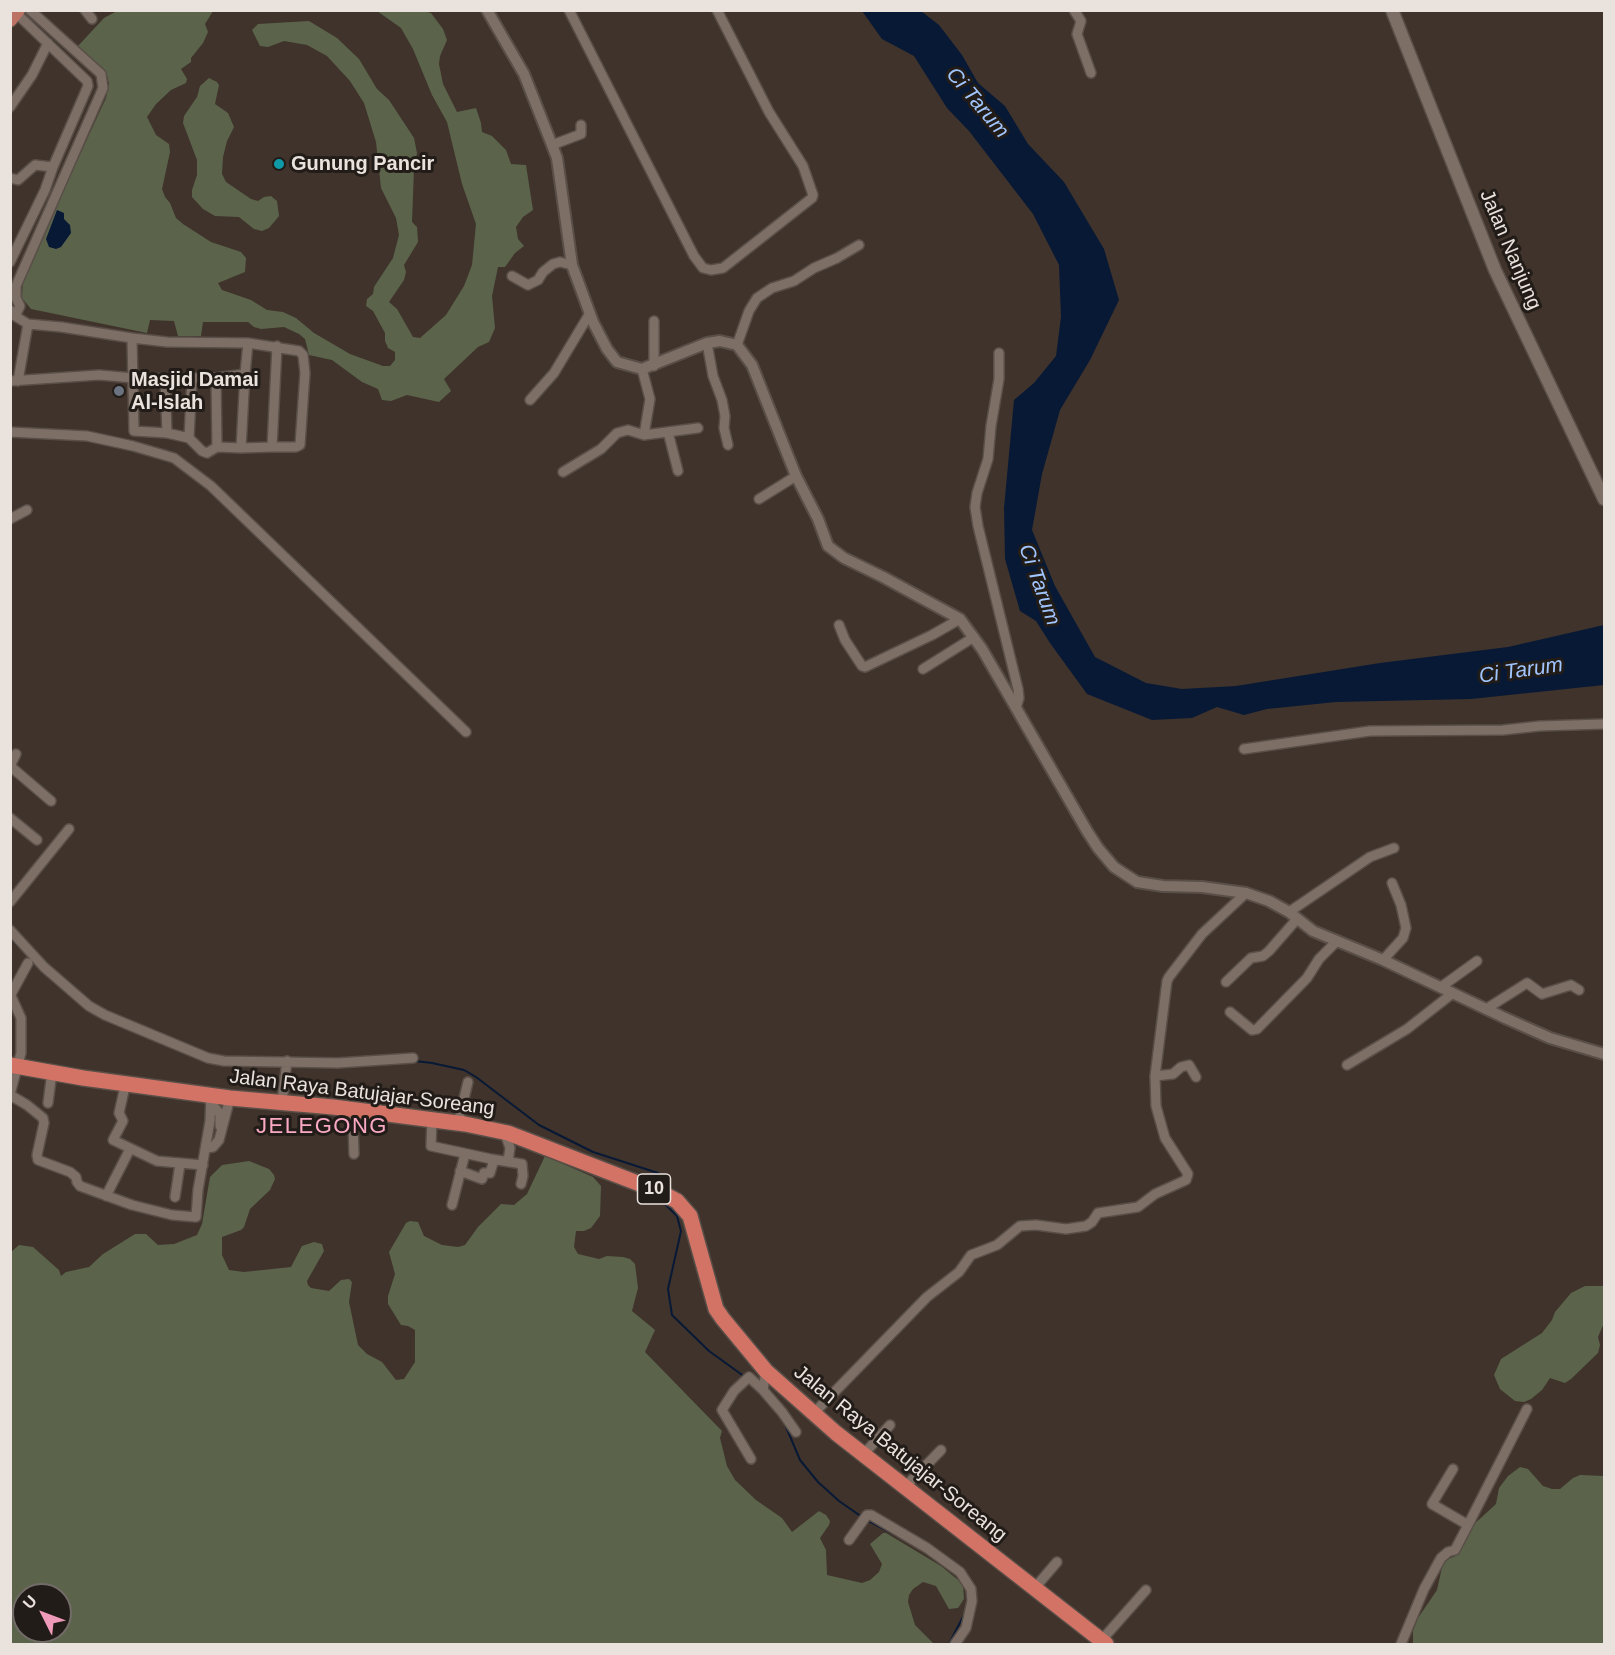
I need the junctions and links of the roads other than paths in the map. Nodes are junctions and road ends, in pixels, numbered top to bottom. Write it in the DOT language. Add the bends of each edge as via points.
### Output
graph roads {
  1 [pos="487,10"];
  2 [pos="569,10"];
  3 [pos="717,10"];
  4 [pos="1074,10"];
  5 [pos="1392,10"];
  6 [pos="19,14"];
  7 [pos="48,43"];
  8 [pos="1091,73"];
  9 [pos="10,107"];
  10 [pos="581,126"];
  11 [pos="552,145"];
  12 [pos="53,167"];
  13 [pos="10,178"];
  14 [pos="859,244"];
  15 [pos="10,262"];
  16 [pos="572,264"];
  17 [pos="512,276"];
  18 [pos="13,313"];
  19 [pos="590,313"];
  20 [pos="654,321"];
  21 [pos="28,324"];
  22 [pos="132,338"];
  23 [pos="248,343"];
  24 [pos="706,343"];
  25 [pos="737,345"];
  26 [pos="277,346"];
  27 [pos="999,353"];
  28 [pos="654,366"];
  29 [pos="642,369"];
  30 [pos="245,374"];
  31 [pos="134,378"];
  32 [pos="165,378"];
  33 [pos="192,378"];
  34 [pos="216,378"];
  35 [pos="14,381"];
  36 [pos="530,400"];
  37 [pos="698,428"];
  38 [pos="10,432"];
  39 [pos="668,432"];
  40 [pos="167,434"];
  41 [pos="644,435"];
  42 [pos="189,438"];
  43 [pos="728,445"];
  44 [pos="217,447"];
  45 [pos="272,447"];
  46 [pos="241,448"];
  47 [pos="678,471"];
  48 [pos="563,472"];
  49 [pos="796,476"];
  50 [pos="759,499"];
  51 [pos="1605,499"];
  52 [pos="27,510"];
  53 [pos="10,519"];
  54 [pos="960,619"];
  55 [pos="839,625"];
  56 [pos="974,638"];
  57 [pos="923,669"];
  58 [pos="1016,708"];
  59 [pos="1605,724"];
  60 [pos="466,732"];
  61 [pos="1245,749"];
  62 [pos="16,753"];
  63 [pos="10,766"];
  64 [pos="51,801"];
  65 [pos="10,818"];
  66 [pos="69,829"];
  67 [pos="37,840"];
  68 [pos="1394,848"];
  69 [pos="1392,883"];
  70 [pos="1246,893"];
  71 [pos="10,902"];
  72 [pos="1293,916"];
  73 [pos="10,930"];
  74 [pos="1337,941"];
  75 [pos="1383,960"];
  76 [pos="1477,961"];
  77 [pos="28,963"];
  78 [pos="1226,982"];
  79 [pos="1441,987"];
  80 [pos="1579,990"];
  81 [pos="1453,993"];
  82 [pos="11,996"];
  83 [pos="1486,1009"];
  84 [pos="1230,1012"];
  85 [pos="1604,1054"];
  86 [pos="413,1058"];
  87 [pos="287,1061"];
  88 [pos="1347,1065"];
  89 [pos="14,1066"];
  90 [pos="52,1072"];
  91 [pos="1155,1076"];
  92 [pos="1196,1077"];
  93 [pos="126,1082"];
  94 [pos="468,1082"];
  95 [pos="10,1095"];
  96 [pos="230,1098"];
  97 [pos="211,1099"];
  98 [pos="282,1102"];
  99 [pos="48,1103"];
  100 [pos="354,1110"];
  101 [pos="432,1120"];
  102 [pos="458,1123"];
  103 [pos="223,1130"];
  104 [pos="505,1133"];
  105 [pos="206,1148"];
  106 [pos="130,1149"];
  107 [pos="354,1154"];
  108 [pos="465,1154"];
  109 [pos="494,1160"];
  110 [pos="508,1161"];
  111 [pos="180,1164"];
  112 [pos="203,1165"];
  113 [pos="460,1171"];
  114 [pos="521,1184"];
  115 [pos="106,1196"];
  116 [pos="175,1197"];
  117 [pos="452,1205"];
  118 [pos="766,1371"];
  119 [pos="762,1390"];
  120 [pos="1527,1409"];
  121 [pos="814,1413"];
  122 [pos="890,1425"];
  123 [pos="796,1432"];
  124 [pos="941,1450"];
  125 [pos="863,1455"];
  126 [pos="751,1459"];
  127 [pos="1453,1469"];
  128 [pos="905,1487"];
  129 [pos="1468,1525"];
  130 [pos="849,1540"];
  131 [pos="1057,1562"];
  132 [pos="1033,1590"];
  133 [pos="1146,1590"];
  134 [pos="1102,1643"];
  135 [pos="955,1644"];
  136 [pos="1401,1644"];
  1 -- 11 [label="street" via="524,74"];
  2 -- 3 [label="street" via="694,256 703,268 711,270 723,268 813,195 803,166 769,112"];
  4 -- 8 [label="street" via="1081,21 1077,32"];
  5 -- 51 [label="main road, Jalan Nanjung" via="1495,270"];
  6 -- 7 [label="street"];
  6 -- 18 [label="street" via="101,74 103,88 16,286 20,306"];
  7 -- 9 [label="street" via="33,75"];
  7 -- 12 [label="street" via="88,83"];
  10 -- 11 [label="street" via="581,134"];
  11 -- 16 [label="street"];
  12 -- 13 [label="street" via="36,165 18,180"];
  12 -- 15 [label="street"];
  14 -- 25 [label="street" via="758,298 748,311"];
  16 -- 17 [label="street" via="553,264 528,285"];
  16 -- 19 [label="street"];
  18 -- 21 [label="street"];
  19 -- 29 [label="street" via="615,360"];
  19 -- 36 [label="street" via="554,373"];
  20 -- 28 [label="street"];
  21 -- 22 [label="street"];
  21 -- 35 [label="street"];
  22 -- 23 [label="street"];
  22 -- 31 [label="street"];
  23 -- 26 [label="street"];
  23 -- 30 [label="street"];
  24 -- 25 [label="street"];
  24 -- 28 [label="street"];
  24 -- 43 [label="street" via="722,400"];
  25 -- 49 [label="street" via="752,365"];
  26 -- 45 [label="street"];
  26 -- 45 [label="street" via="299,351 305,373 300,445"];
  27 -- 58 [label="street" via="988,459 975,507 1018,689"];
  28 -- 29 [label="street"];
  29 -- 41 [label="street" via="650,399"];
  30 -- 34 [label="street"];
  30 -- 46 [label="street"];
  31 -- 32 [label="street"];
  31 -- 35 [label="street" via="99,375"];
  31 -- 40 [label="street" via="134,431"];
  32 -- 33 [label="street"];
  32 -- 40 [label="street"];
  33 -- 34 [label="street"];
  33 -- 42 [label="street"];
  34 -- 44 [label="street"];
  37 -- 39 [label="street"];
  38 -- 60 [label="street" via="87,435 174,458 211,486"];
  39 -- 41 [label="street"];
  39 -- 47 [label="street"];
  40 -- 42 [label="street"];
  41 -- 48 [label="street" via="628,430 617,433 601,449"];
  42 -- 44 [label="street" via="207,453"];
  44 -- 46 [label="street"];
  45 -- 46 [label="street"];
  49 -- 50 [label="street"];
  49 -- 54 [label="street" via="832,550"];
  52 -- 53 [label="street"];
  54 -- 55 [label="street" via="864,667"];
  54 -- 56 [label="street"];
  56 -- 57 [label="street"];
  56 -- 58 [label="street"];
  58 -- 70 [label="street" via="1087,831 1114,867 1137,882"];
  59 -- 61 [label="street" via="1370,731"];
  62 -- 63 [label="street"];
  63 -- 64 [label="street"];
  65 -- 67 [label="street"];
  66 -- 71 [label="street"];
  68 -- 72 [label="street" via="1370,858"];
  69 -- 75 [label="street" via="1406,928 1403,938"];
  70 -- 72 [label="street"];
  70 -- 91 [label="street" via="1202,934 1169,977"];
  72 -- 74 [label="street" via="1312,931"];
  72 -- 78 [label="street" via="1269,951 1248,959"];
  73 -- 87 [label="street" via="44,967 105,1015 208,1058"];
  74 -- 75 [label="street"];
  74 -- 84 [label="street" via="1257,1029 1252,1030"];
  75 -- 79 [label="street"];
  76 -- 79 [label="street"];
  77 -- 82 [label="street"];
  79 -- 81 [label="street"];
  80 -- 83 [label="street" via="1571,985 1542,994 1527,983"];
  81 -- 83 [label="street"];
  81 -- 88 [label="street" via="1407,1029"];
  82 -- 89 [label="street" via="21,1018 21,1053"];
  83 -- 85 [label="street" via="1550,1038"];
  86 -- 87 [label="street" via="338,1063"];
  87 -- 98 [label="street"];
  89 -- 90 [label="highway, Jalan Raya Batujajar-Soreang / 10"];
  89 -- 95 [label="street"];
  90 -- 93 [label="highway, Jalan Raya Batujajar-Soreang / 10"];
  90 -- 99 [label="street"];
  91 -- 92 [label="street" via="1173,1074 1189,1065"];
  91 -- 121 [label="street" via="1161,1128 1188,1174 1186,1180 1138,1207 1098,1214 1086,1226 1020,1226 997,1245 971,1255 959,1272 927,1297"];
  93 -- 97 [label="highway, Jalan Raya Batujajar-Soreang / 10"];
  93 -- 106 [label="street" via="119,1113 123,1121 113,1138"];
  94 -- 102 [label="street"];
  95 -- 115 [label="street" via="43,1118 38,1160 70,1172 78,1185"];
  96 -- 97 [label="highway, Jalan Raya Batujajar-Soreang / 10"];
  96 -- 98 [label="highway, Jalan Raya Batujajar-Soreang / 10"];
  96 -- 103 [label="street"];
  97 -- 103 [label="street"];
  97 -- 105 [label="street"];
  98 -- 100 [label="highway, Jalan Raya Batujajar-Soreang / 10"];
  100 -- 101 [label="highway, Jalan Raya Batujajar-Soreang / 10"];
  100 -- 107 [label="street"];
  101 -- 102 [label="highway, Jalan Raya Batujajar-Soreang / 10"];
  101 -- 108 [label="street" via="431,1146"];
  102 -- 104 [label="highway, Jalan Raya Batujajar-Soreang / 10"];
  103 -- 105 [label="street" via="213,1147"];
  104 -- 110 [label="street" via="510,1148"];
  104 -- 118 [label="highway, Jalan Raya Batujajar-Soreang / 10" via="677,1201 693,1224 716,1309"];
  105 -- 112 [label="street"];
  106 -- 111 [label="street" via="157,1161"];
  106 -- 115 [label="street"];
  108 -- 109 [label="street"];
  108 -- 113 [label="street"];
  109 -- 110 [label="street"];
  109 -- 113 [label="street" via="490,1173 484,1173 482,1179"];
  110 -- 114 [label="street" via="523,1164"];
  111 -- 112 [label="street"];
  111 -- 116 [label="street"];
  112 -- 115 [label="street" via="196,1217 172,1215"];
  113 -- 117 [label="street"];
  118 -- 119 [label="street"];
  118 -- 121 [label="highway, Jalan Raya Batujajar-Soreang / 10"];
  119 -- 123 [label="street"];
  119 -- 126 [label="street" via="746,1379 722,1410"];
  120 -- 129 [label="street"];
  121 -- 125 [label="highway, Jalan Raya Batujajar-Soreang / 10"];
  122 -- 125 [label="street"];
  124 -- 128 [label="street"];
  125 -- 128 [label="highway, Jalan Raya Batujajar-Soreang / 10"];
  127 -- 129 [label="street" via="1432,1504"];
  128 -- 132 [label="highway, Jalan Raya Batujajar-Soreang / 10"];
  129 -- 136 [label="street" via="1455,1550 1441,1558"];
  130 -- 135 [label="street" via="871,1515 960,1572 971,1595 969,1620"];
  131 -- 132 [label="street"];
  132 -- 134 [label="highway, Jalan Raya Batujajar-Soreang / 10"];
  133 -- 134 [label="street"];
}
